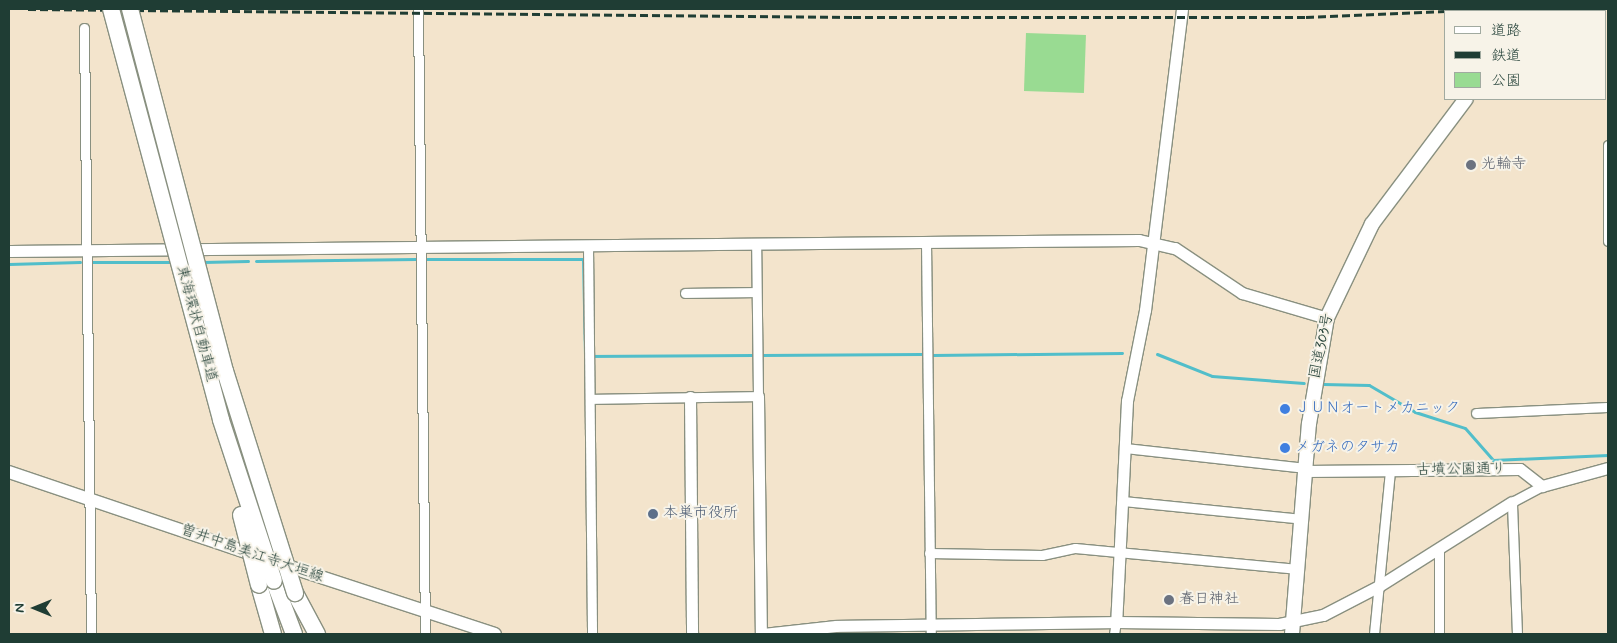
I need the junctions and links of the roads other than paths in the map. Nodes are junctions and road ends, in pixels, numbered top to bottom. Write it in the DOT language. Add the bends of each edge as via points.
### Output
graph roads {
  1 [pos="111,9"];
  2 [pos="130,9"];
  3 [pos="418,9"];
  4 [pos="1182,9"];
  5 [pos="84,28"];
  6 [pos="1465,100"];
  7 [pos="1608,145"];
  8 [pos="1608,241"];
  9 [pos="926,242"];
  10 [pos="1154,242"];
  11 [pos="756,243"];
  12 [pos="422,246"];
  13 [pos="588,246"];
  14 [pos="85,250"];
  15 [pos="9,252"];
  16 [pos="756,292"];
  17 [pos="685,293"];
  18 [pos="1327,318"];
  19 [pos="758,396"];
  20 [pos="690,397"];
  21 [pos="590,398"];
  22 [pos="1608,407"];
  23 [pos="1476,413"];
  24 [pos="1125,448"];
  25 [pos="1608,468"];
  26 [pos="1305,469"];
  27 [pos="9,472"];
  28 [pos="1390,472"];
  29 [pos="1542,486"];
  30 [pos="91,498"];
  31 [pos="1123,501"];
  32 [pos="1512,502"];
  33 [pos="1302,518"];
  34 [pos="1439,549"];
  35 [pos="1120,552"];
  36 [pos="929,553"];
  37 [pos="1298,570"];
  38 [pos="267,583"];
  39 [pos="1379,586"];
  40 [pos="295,593"];
  41 [pos="425,611"];
  42 [pos="1116,622"];
  43 [pos="931,629"];
  44 [pos="1292,629"];
  45 [pos="91,634"];
  46 [pos="273,634"];
  47 [pos="294,634"];
  48 [pos="310,634"];
  49 [pos="317,634"];
  50 [pos="425,634"];
  51 [pos="495,634"];
  52 [pos="592,634"];
  53 [pos="692,634"];
  54 [pos="762,634"];
  55 [pos="1114,634"];
  56 [pos="1374,634"];
  57 [pos="1439,634"];
  58 [pos="1517,634"];
  1 -- 38 [label="highway, 東海環状自動車道, bridge"];
  2 -- 40 [label="highway, 東海環状自動車道, bridge" via="228,380"];
  3 -- 12 [label="street"];
  4 -- 10 [label="street"];
  5 -- 14 [label="street"];
  6 -- 18 [label="highway, 国道303号" via="1372,224"];
  7 -- 8 [label="street"];
  9 -- 10 [label="street"];
  9 -- 11 [label="street"];
  9 -- 36 [label="street"];
  10 -- 18 [label="street" via="1182,252 1242,293"];
  10 -- 24 [label="street" via="1128,392"];
  11 -- 13 [label="street"];
  11 -- 16 [label="street"];
  12 -- 13 [label="street"];
  12 -- 14 [label="street"];
  12 -- 41 [label="street"];
  13 -- 21 [label="street"];
  14 -- 15 [label="street"];
  14 -- 30 [label="street"];
  16 -- 17 [label="street"];
  16 -- 19 [label="street"];
  18 -- 26 [label="highway, 国道303号" via="1316,371"];
  19 -- 20 [label="street"];
  19 -- 54 [label="street"];
  20 -- 21 [label="street"];
  20 -- 53 [label="street"];
  21 -- 52 [label="street"];
  22 -- 23 [label="street"];
  24 -- 26 [label="street"];
  24 -- 31 [label="street"];
  25 -- 29 [label="street"];
  26 -- 28 [label="street, 古墳公園通り"];
  26 -- 33 [label="highway, 国道303号"];
  27 -- 30 [label="main road, 曽井中島美江寺大垣線"];
  28 -- 29 [label="street, 古墳公園通り" via="1520,469"];
  28 -- 39 [label="street"];
  29 -- 32 [label="street"];
  30 -- 41 [label="main road, 曽井中島美江寺大垣線"];
  30 -- 45 [label="street"];
  31 -- 33 [label="street"];
  31 -- 35 [label="street"];
  32 -- 34 [label="street"];
  32 -- 58 [label="street"];
  33 -- 37 [label="highway, 国道303号"];
  34 -- 39 [label="street"];
  34 -- 57 [label="street"];
  35 -- 36 [label="street" via="1075,548 1042,555"];
  35 -- 37 [label="street"];
  35 -- 42 [label="street"];
  36 -- 43 [label="street"];
  37 -- 44 [label="highway, 国道303号"];
  38 -- 46 [label="highway"];
  38 -- 47 [label="highway, 東海環状自動車道"];
  39 -- 44 [label="street"];
  39 -- 56 [label="street"];
  40 -- 48 [label="highway, 東海環状自動車道"];
  40 -- 49 [label="highway"];
  41 -- 50 [label="street"];
  41 -- 51 [label="main road, 曽井中島美江寺大垣線"];
  42 -- 43 [label="street"];
  42 -- 44 [label="street"];
  42 -- 55 [label="street"];
  43 -- 54 [label="street" via="836,626"];
}
